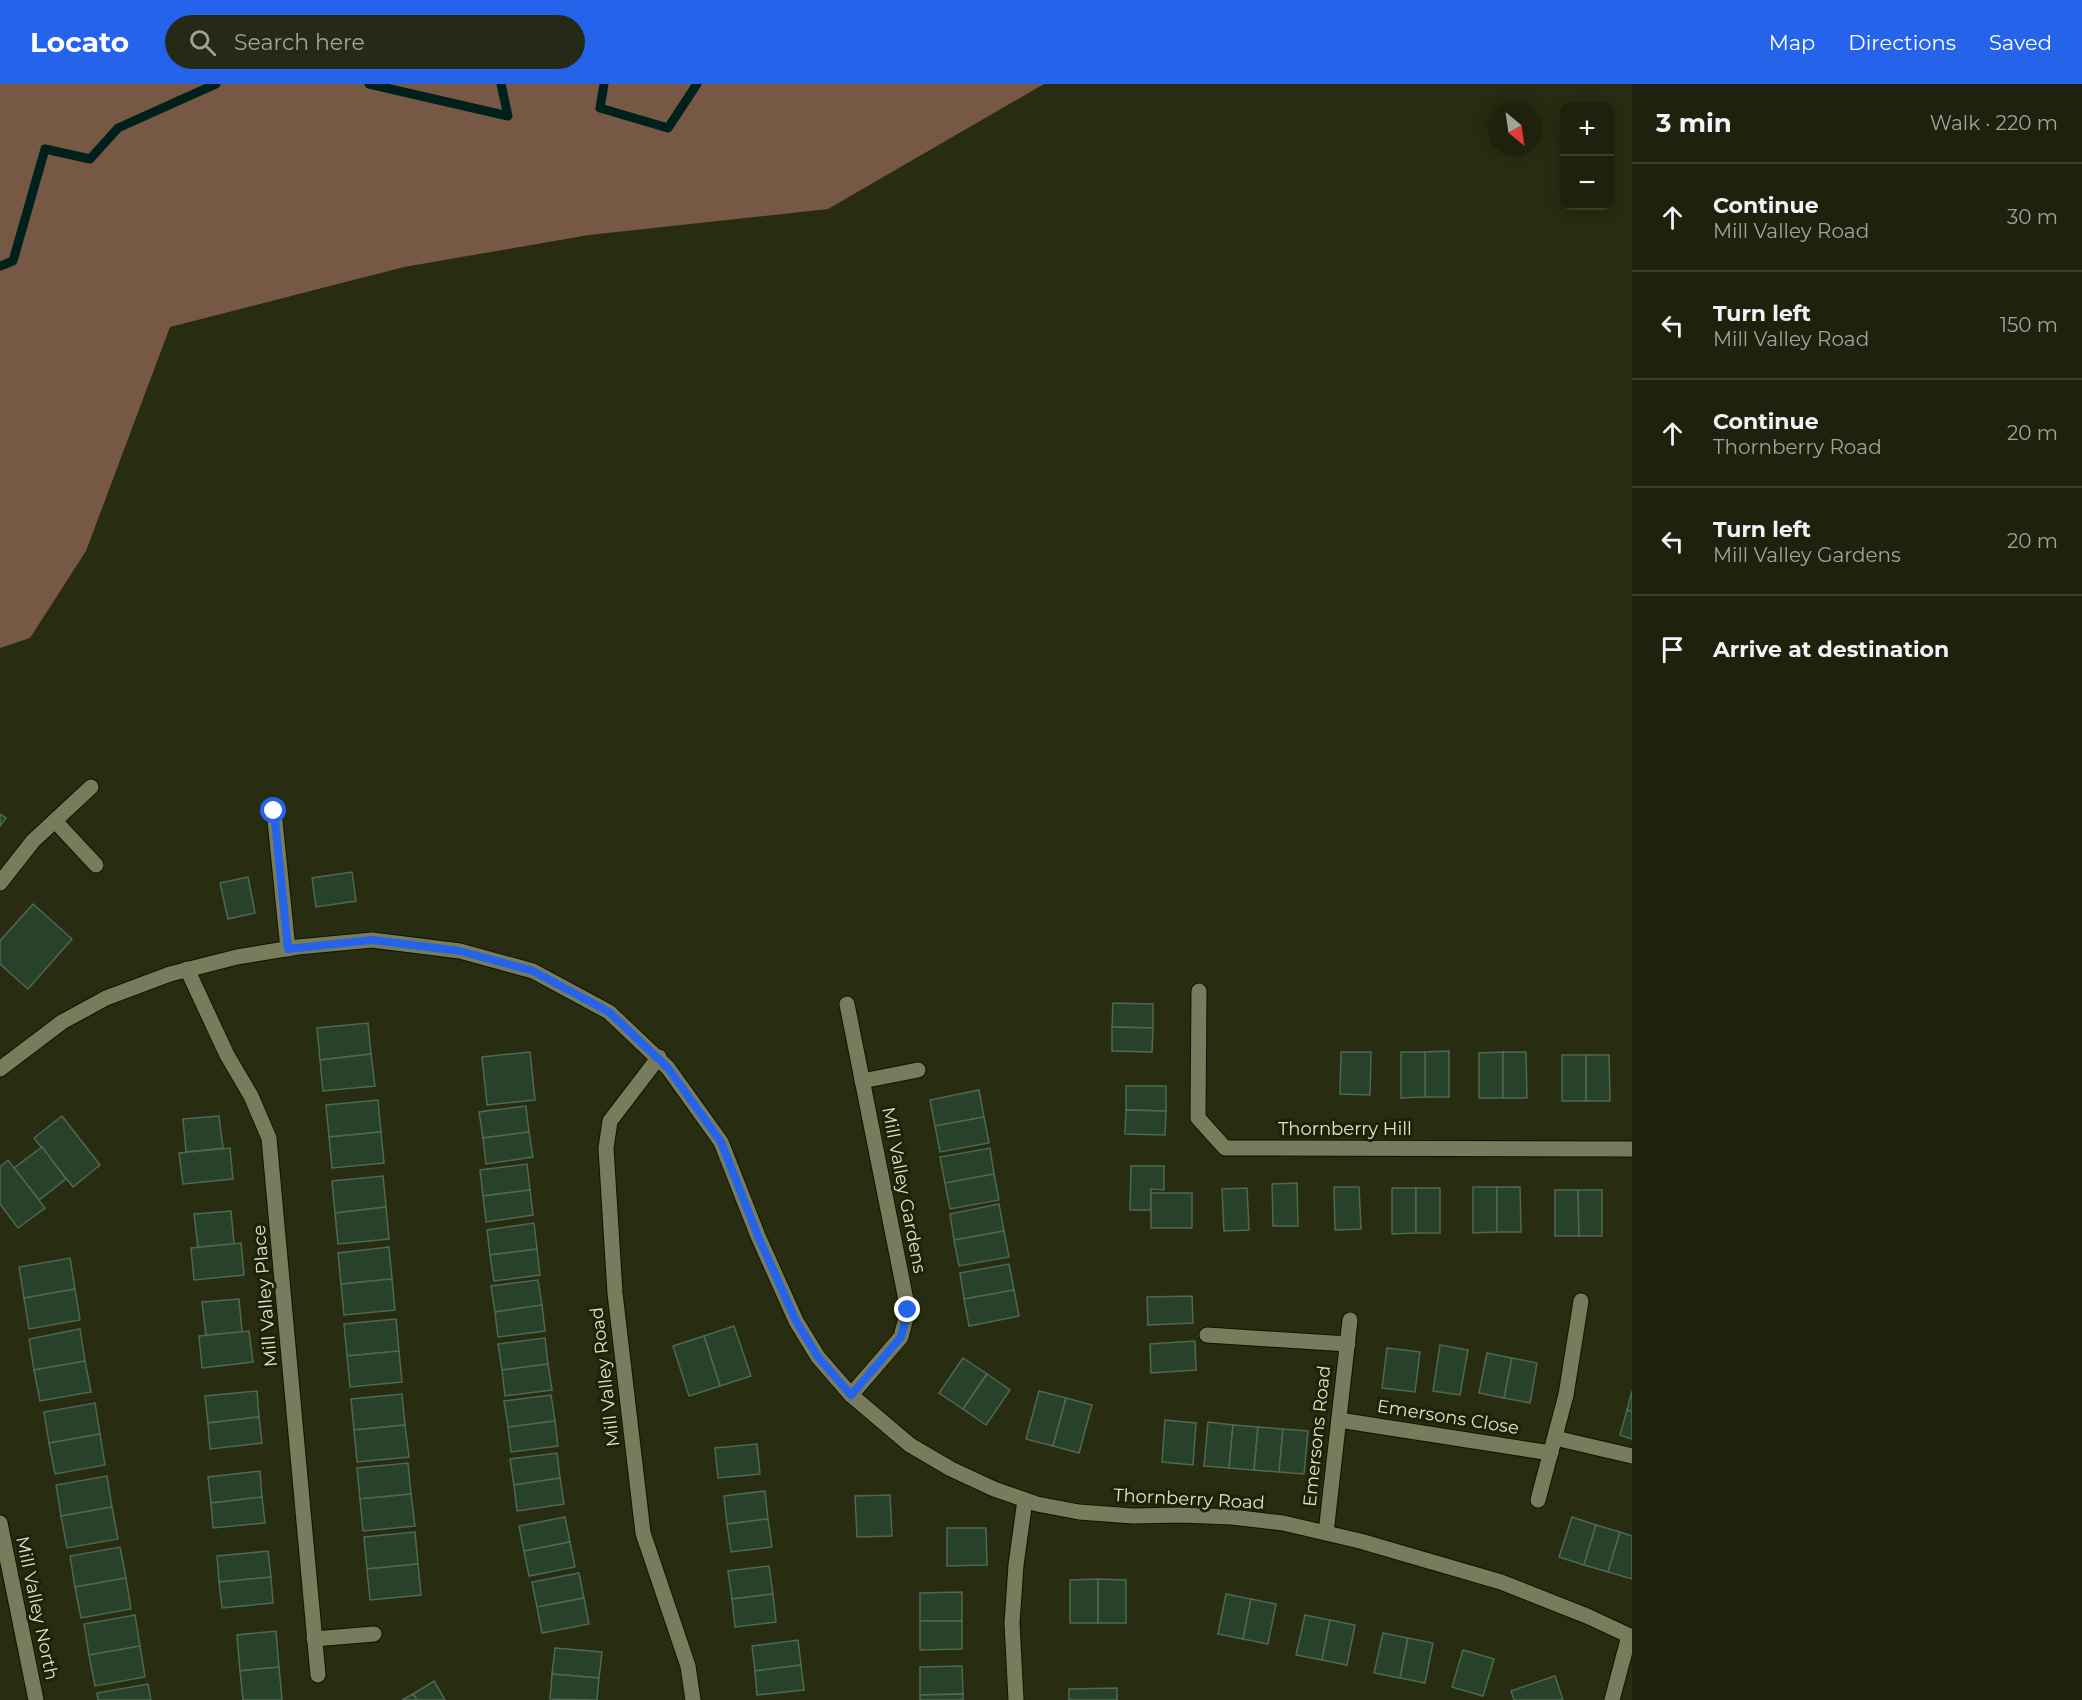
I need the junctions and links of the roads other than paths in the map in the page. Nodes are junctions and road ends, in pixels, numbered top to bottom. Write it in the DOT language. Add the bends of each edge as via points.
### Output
graph roads {
  1 [pos="91,788"];
  2 [pos="274,811"];
  3 [pos="55,821"];
  4 [pos="96,865"];
  5 [pos="0,883"];
  6 [pos="288,949"];
  7 [pos="187,969"];
  8 [pos="1199,991"];
  9 [pos="847,1004"];
  10 [pos="659,1057"];
  11 [pos="0,1069"];
  12 [pos="918,1070"];
  13 [pos="862,1081"];
  14 [pos="1632,1149"];
  15 [pos="1581,1301"];
  16 [pos="1350,1320"];
  17 [pos="1207,1335"];
  18 [pos="1348,1344"];
  19 [pos="851,1395"];
  20 [pos="1339,1420"];
  21 [pos="1555,1438"];
  22 [pos="1551,1453"];
  23 [pos="1632,1456"];
  24 [pos="1025,1500"];
  25 [pos="1538,1500"];
  26 [pos="0,1523"];
  27 [pos="1326,1533"];
  28 [pos="374,1634"];
  29 [pos="1631,1637"];
  30 [pos="314,1638"];
  31 [pos="318,1675"];
  32 [pos="36,1700"];
  33 [pos="693,1700"];
  34 [pos="1016,1700"];
  35 [pos="1612,1700"];
  1 -- 3 [label="street"];
  2 -- 6 [label="street"];
  3 -- 4 [label="street"];
  3 -- 5 [label="street" via="33,841"];
  6 -- 7 [label="street"];
  6 -- 10 [label="street" via="372,940 460,951 533,971 609,1012"];
  7 -- 11 [label="street" via="106,998 62,1022"];
  7 -- 30 [label="street, Mill Valley Place" via="269,1138"];
  8 -- 14 [label="street, Thornberry Hill" via="1198,1118 1225,1148"];
  9 -- 13 [label="street, Mill Valley Gardens"];
  10 -- 19 [label="street, Thornberry Road" via="721,1142 796,1321 818,1357"];
  10 -- 33 [label="street, Mill Valley Road" via="610,1121 606,1148 615,1293 643,1533 688,1666"];
  12 -- 13 [label="street"];
  13 -- 19 [label="street, Mill Valley Gardens" via="908,1310 901,1337"];
  15 -- 21 [label="street"];
  16 -- 18 [label="street, Emersons Road"];
  17 -- 18 [label="street, Emersons Road"];
  18 -- 20 [label="street, Emersons Road"];
  19 -- 24 [label="street, Thornberry Road" via="910,1445 951,1469"];
  20 -- 22 [label="street, Emersons Close"];
  20 -- 27 [label="street, Emersons Road"];
  21 -- 22 [label="street"];
  21 -- 23 [label="street"];
  22 -- 25 [label="street"];
  24 -- 27 [label="street, Thornberry Road" via="1079,1512 1232,1517"];
  24 -- 34 [label="street" via="1012,1623"];
  26 -- 32 [label="street, Mill Valley North"];
  27 -- 29 [label="street, Thornberry Road" via="1501,1582"];
  28 -- 30 [label="street"];
  29 -- 35 [label="street"];
  30 -- 31 [label="street, Mill Valley Place"];
}
